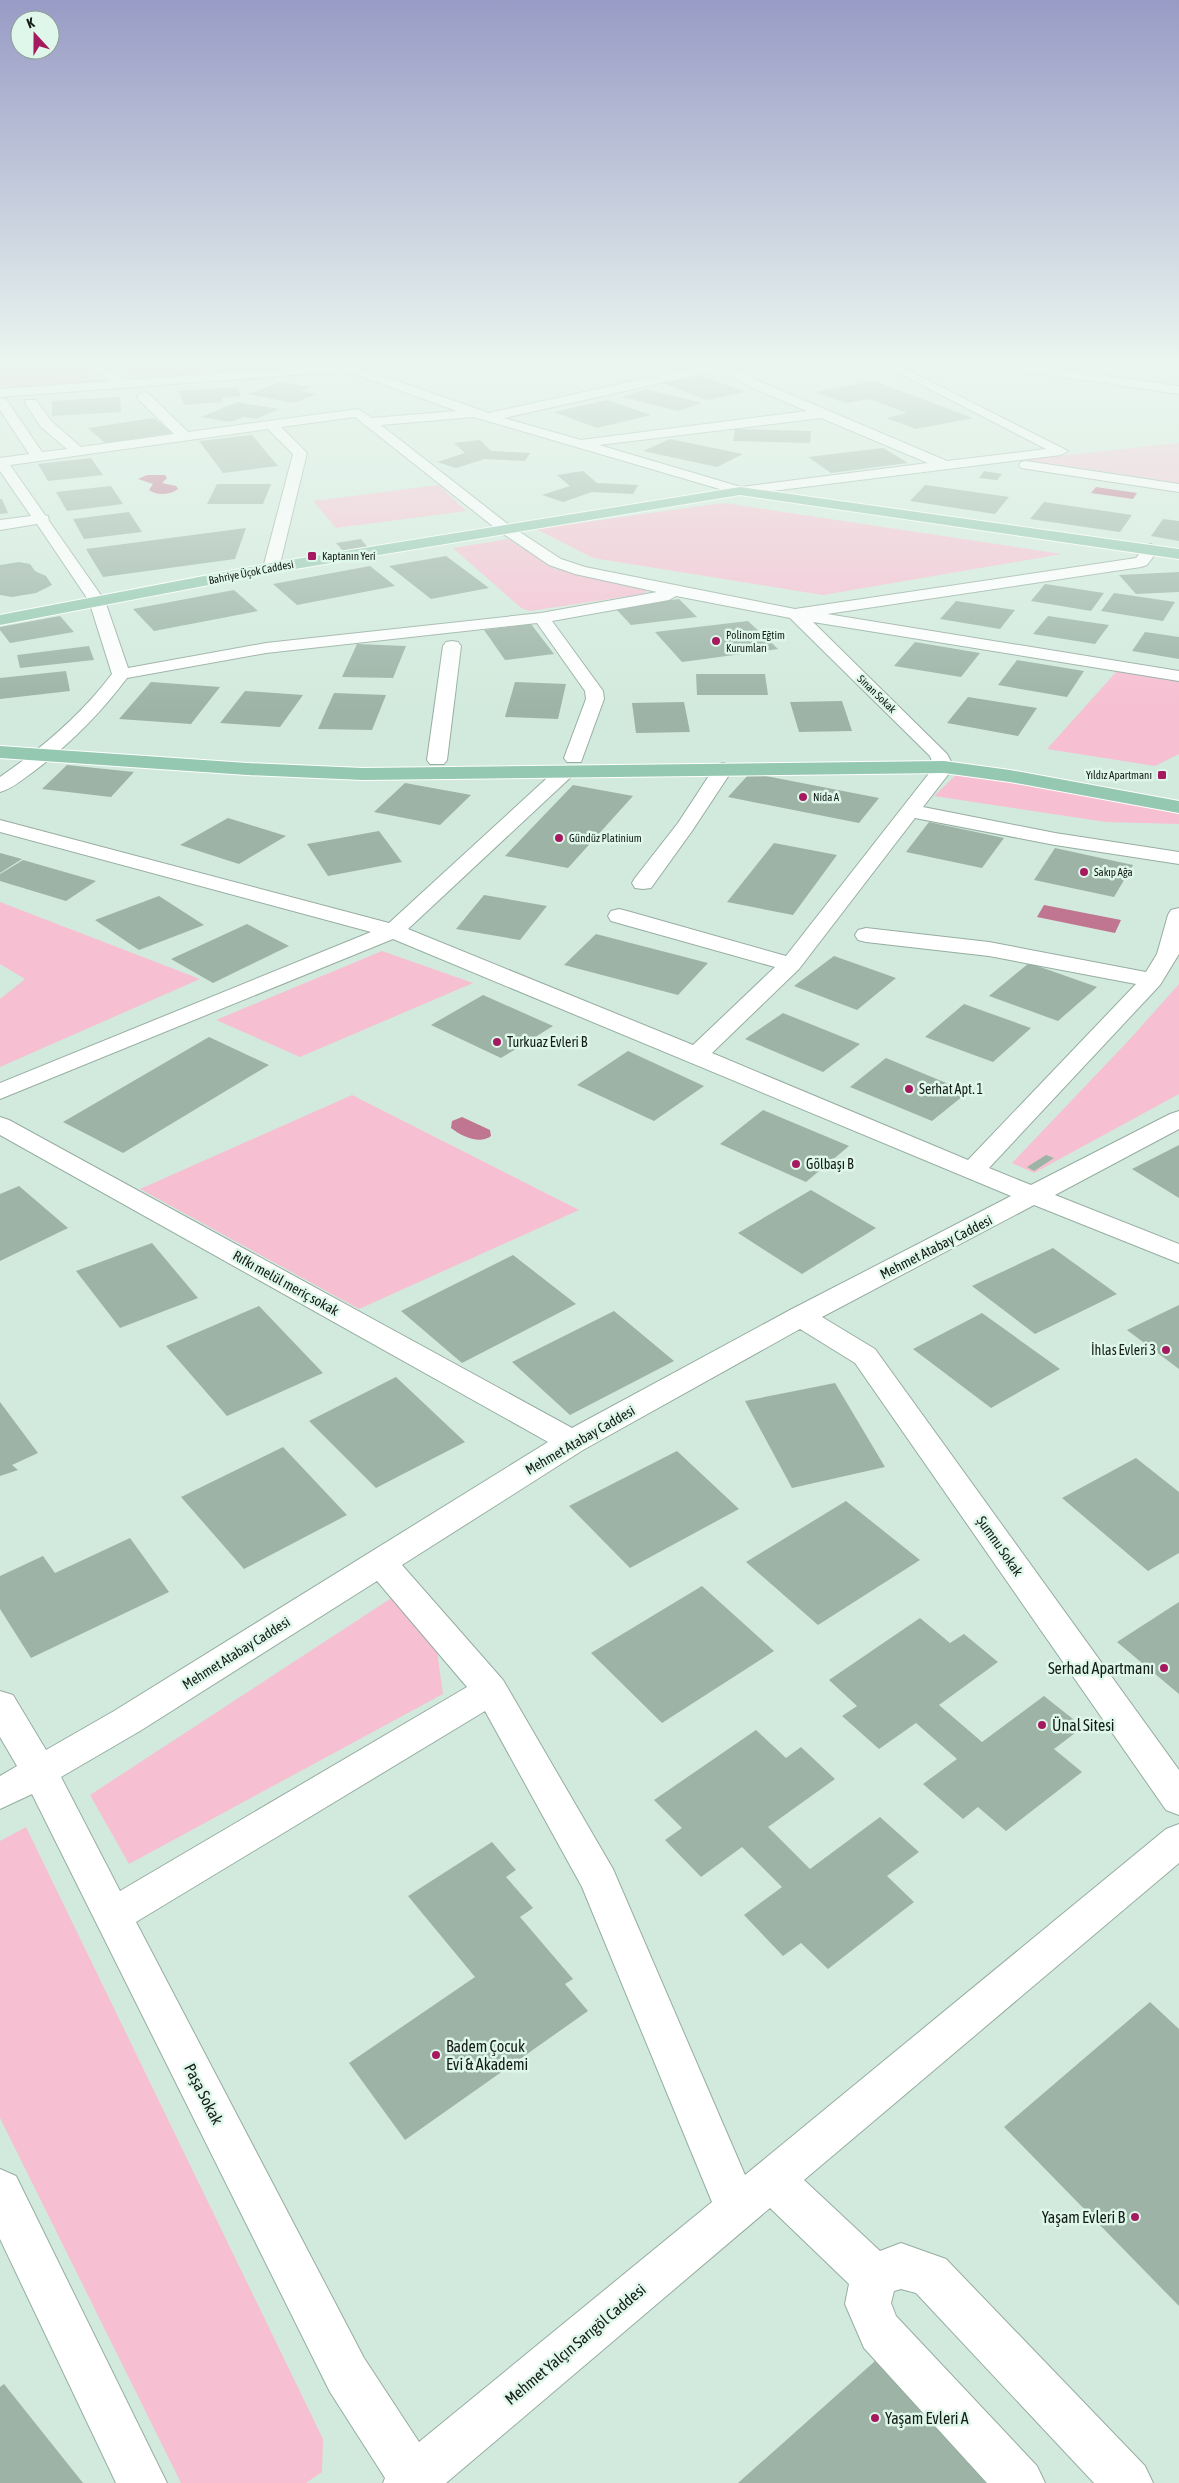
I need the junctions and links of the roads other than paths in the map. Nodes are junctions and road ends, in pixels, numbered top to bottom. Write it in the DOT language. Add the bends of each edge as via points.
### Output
graph roads {
  1 [pos="13,479"];
  2 [pos="293,479"];
  3 [pos="441,479"];
  4 [pos="698,479"];
  5 [pos="835,479"];
  6 [pos="1117,479"];
  7 [pos="1179,488"];
  8 [pos="740,491"];
  9 [pos="42,519"];
  10 [pos="0,525"];
  11 [pos="504,528"];
  12 [pos="1151,549"];
  13 [pos="1179,554"];
  14 [pos="271,568"];
  15 [pos="683,592"];
  16 [pos="97,601"];
  17 [pos="795,614"];
  18 [pos="541,618"];
  19 [pos="0,620"];
  20 [pos="452,646"];
  21 [pos="121,674"];
  22 [pos="1179,676"];
  23 [pos="0,739"];
  24 [pos="59,744"];
  25 [pos="0,752"];
  26 [pos="42,756"];
  27 [pos="437,760"];
  28 [pos="941,761"];
  29 [pos="570,765"];
  30 [pos="723,770"];
  31 [pos="0,786"];
  32 [pos="1179,794"];
  33 [pos="1179,807"];
  34 [pos="910,811"];
  35 [pos="0,826"];
  36 [pos="1179,858"];
  37 [pos="643,883"];
  38 [pos="1179,915"];
  39 [pos="620,916"];
  40 [pos="393,931"];
  41 [pos="866,935"];
  42 [pos="792,964"];
  43 [pos="1152,980"];
  44 [pos="696,1055"];
  45 [pos="0,1092"];
  46 [pos="1179,1119"];
  47 [pos="0,1125"];
  48 [pos="972,1171"];
  49 [pos="1034,1196"];
  50 [pos="1179,1254"];
  51 [pos="800,1317"];
  52 [pos="572,1442"];
  53 [pos="380,1562"];
  54 [pos="492,1690"];
  55 [pos="0,1705"];
  56 [pos="39,1771"];
  57 [pos="0,1794"];
  58 [pos="1179,1799"];
  59 [pos="1179,1840"];
  60 [pos="113,1915"];
  61 [pos="772,2180"];
  62 [pos="0,2191"];
  63 [pos="737,2209"];
  64 [pos="874,2276"];
  65 [pos="413,2482"];
  66 [pos="142,2483"];
  67 [pos="1020,2483"];
  68 [pos="1128,2483"];
  1 -- 9 [label="street"];
  2 -- 14 [label="street"];
  3 -- 11 [label="street"];
  4 -- 8 [label="street"];
  5 -- 8 [label="street"];
  6 -- 7 [label="street"];
  8 -- 11 [label="main road, Bahriye Üçok Caddesi"];
  8 -- 12 [label="main road, Bahriye Üçok Caddesi"];
  9 -- 10 [label="street"];
  9 -- 16 [label="street"];
  11 -- 14 [label="main road, Bahriye Üçok Caddesi"];
  11 -- 15 [label="street" via="555,562 581,571"];
  12 -- 13 [label="main road, Bahriye Üçok Caddesi"];
  12 -- 17 [label="street" via="1141,562"];
  14 -- 16 [label="main road, Bahriye Üçok Caddesi"];
  15 -- 17 [label="street"];
  15 -- 18 [label="street"];
  16 -- 19 [label="main road, Bahriye Üçok Caddesi"];
  16 -- 21 [label="street"];
  17 -- 22 [label="street"];
  17 -- 28 [label="street, Sinan Sokak"];
  18 -- 21 [label="street" via="266,648"];
  18 -- 29 [label="street" via="594,691"];
  20 -- 27 [label="street"];
  21 -- 24 [label="street" via="104,698"];
  23 -- 24 [label="main road"];
  24 -- 26 [label="street"];
  24 -- 27 [label="main road" via="278,758"];
  25 -- 26 [label="main road"];
  26 -- 29 [label="main road" via="354,774"];
  26 -- 31 [label="street"];
  27 -- 29 [label="main road"];
  28 -- 29 [label="main road"];
  28 -- 30 [label="main road"];
  28 -- 32 [label="main road" via="1008,762"];
  28 -- 33 [label="main road"];
  28 -- 34 [label="street"];
  29 -- 30 [label="main road"];
  29 -- 40 [label="street"];
  30 -- 37 [label="street" via="698,806 693,819"];
  34 -- 36 [label="street" via="1055,839"];
  34 -- 42 [label="street"];
  35 -- 40 [label="street"];
  38 -- 43 [label="street" via="1168,954"];
  39 -- 42 [label="street"];
  40 -- 44 [label="street"];
  40 -- 45 [label="street"];
  41 -- 43 [label="street" via="989,949"];
  42 -- 44 [label="street"];
  43 -- 48 [label="street"];
  44 -- 48 [label="street"];
  46 -- 49 [label="street, Mehmet Atabay Caddesi"];
  47 -- 52 [label="street, Rıfkı melül meriç sokak"];
  48 -- 49 [label="street"];
  49 -- 50 [label="street"];
  49 -- 51 [label="street, Mehmet Atabay Caddesi"];
  51 -- 52 [label="street, Mehmet Atabay Caddesi"];
  51 -- 58 [label="street, Şumnu Sokak" via="865,1356"];
  52 -- 53 [label="street, Mehmet Atabay Caddesi"];
  53 -- 54 [label="street"];
  53 -- 56 [label="street, Mehmet Atabay Caddesi" via="127,1721"];
  54 -- 60 [label="street"];
  54 -- 63 [label="street" via="599,1881"];
  55 -- 56 [label="street, Paşa Sokak"];
  56 -- 57 [label="street, Mehmet Atabay Caddesi"];
  56 -- 60 [label="street, Paşa Sokak"];
  59 -- 61 [label="street, Mehmet Yalçın Sarıgöl Caddesi"];
  60 -- 65 [label="street, Paşa Sokak" via="347,2375"];
  61 -- 63 [label="street, Mehmet Yalçın Sarıgöl Caddesi"];
  61 -- 64 [label="street"];
  62 -- 66 [label="street"];
  63 -- 65 [label="street, Mehmet Yalçın Sarıgöl Caddesi"];
  64 -- 67 [label="street" via="868,2304 880,2332"];
  64 -- 68 [label="street" via="900,2266 930,2274"];
}
